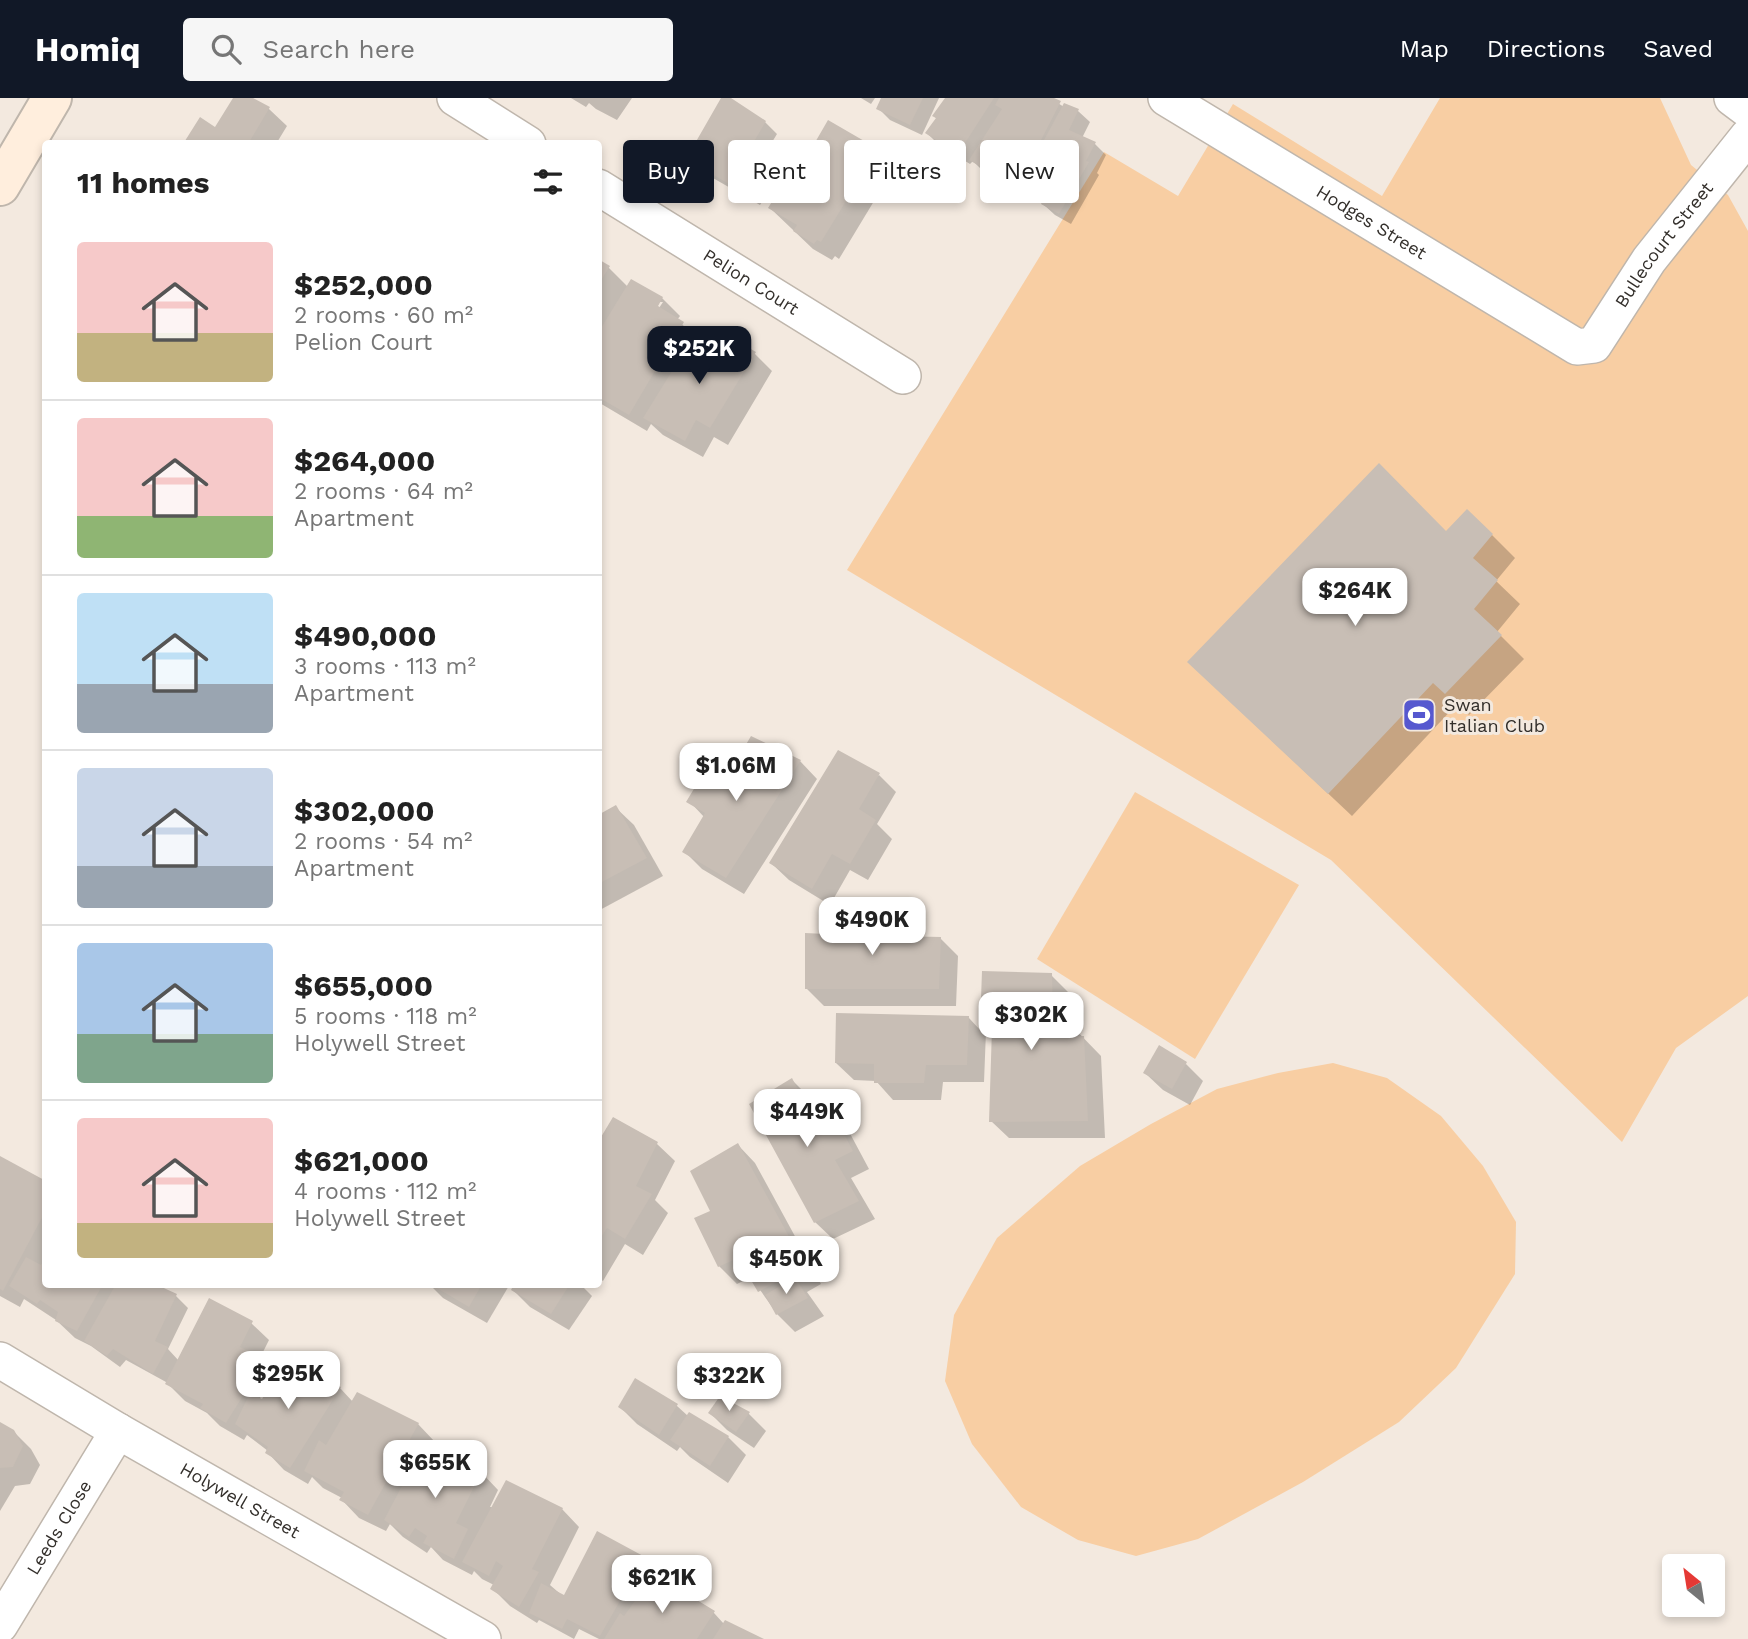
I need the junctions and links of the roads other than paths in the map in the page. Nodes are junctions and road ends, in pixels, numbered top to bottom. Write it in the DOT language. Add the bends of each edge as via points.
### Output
graph roads {
  1 [pos="52,98"];
  2 [pos="455,98"];
  3 [pos="1167,98"];
  4 [pos="1732,98"];
  5 [pos="1748,110"];
  6 [pos="1748,136"];
  7 [pos="522,140"];
  8 [pos="2,178"];
  9 [pos="602,189"];
  10 [pos="1577,347"];
  11 [pos="903,376"];
  12 [pos="0,1360"];
  13 [pos="118,1431"];
  14 [pos="0,1625"];
  15 [pos="482,1639"];
  1 -- 8 [label="main road"];
  2 -- 7 [label="street"];
  3 -- 10 [label="street, Hodges Street"];
  4 -- 5 [label="street"];
  6 -- 10 [label="street, Bullecourt Street" via="1649,260 1594,345"];
  9 -- 11 [label="street, Pelion Court"];
  12 -- 13 [label="street, Holywell Street"];
  13 -- 14 [label="street, Leeds Close"];
  13 -- 15 [label="street, Holywell Street"];
}
